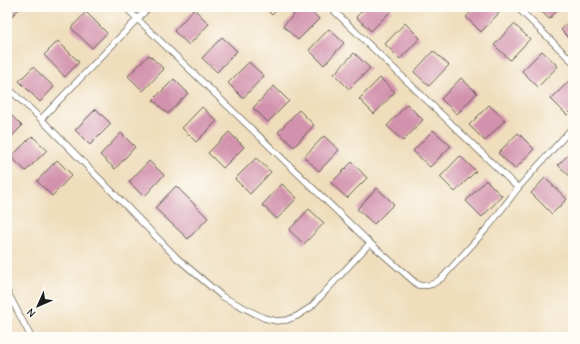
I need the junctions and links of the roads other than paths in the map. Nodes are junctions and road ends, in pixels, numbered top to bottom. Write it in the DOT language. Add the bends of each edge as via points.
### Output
graph roads {
  1 [pos="125,7"];
  2 [pos="149,7"];
  3 [pos="330,7"];
  4 [pos="517,7"];
  5 [pos="138,19"];
  6 [pos="573,62"];
  7 [pos="7,87"];
  8 [pos="41,119"];
  9 [pos="573,127"];
  10 [pos="518,188"];
  11 [pos="370,243"];
  12 [pos="7,291"];
  13 [pos="31,337"];
  1 -- 5 [label="lane"];
  2 -- 5 [label="lane"];
  3 -- 10 [label="lane"];
  4 -- 6 [label="lane"];
  5 -- 8 [label="lane"];
  5 -- 11 [label="lane"];
  7 -- 8 [label="lane"];
  8 -- 11 [label="lane" via="177,258 223,296 264,318 288,320 311,307"];
  9 -- 10 [label="lane"];
  10 -- 11 [label="lane" via="489,226 434,284 418,285"];
  12 -- 13 [label="lane"];
}
